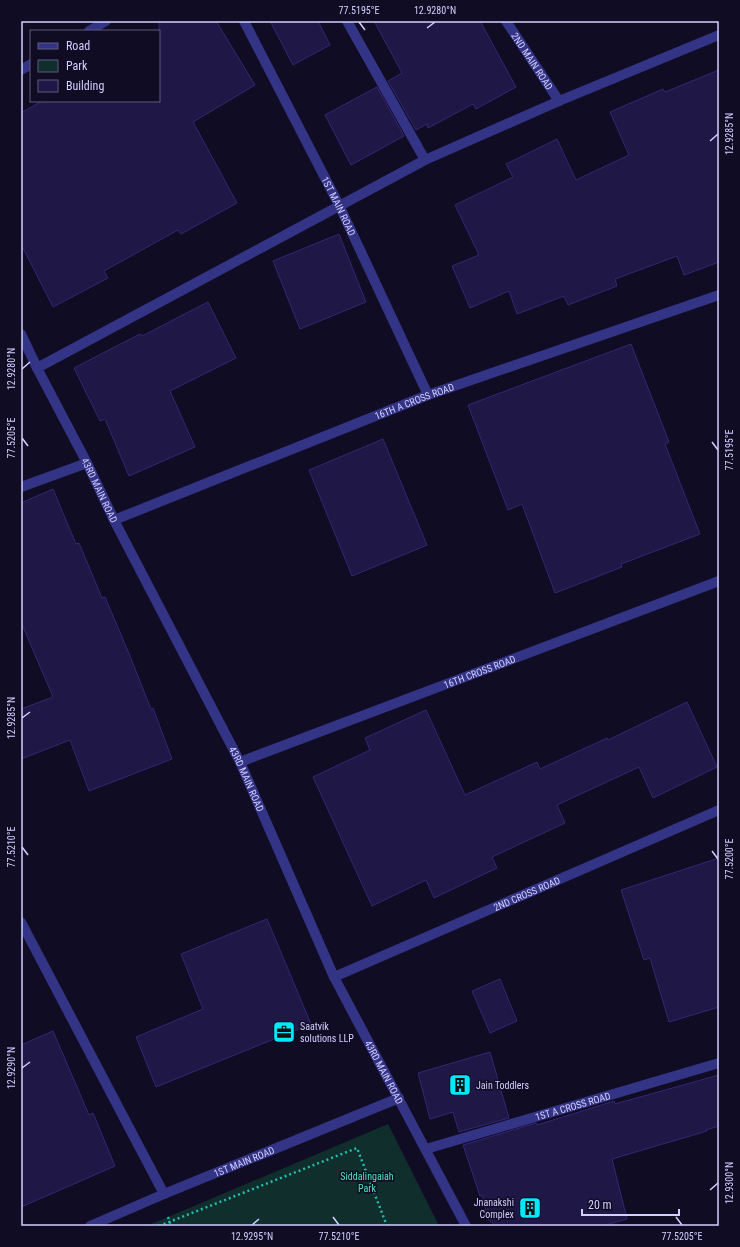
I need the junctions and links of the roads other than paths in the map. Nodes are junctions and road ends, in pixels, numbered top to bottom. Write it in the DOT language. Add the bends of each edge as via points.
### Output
graph roads {
  1 [pos="106,21"];
  2 [pos="244,21"];
  3 [pos="347,21"];
  4 [pos="506,21"];
  5 [pos="91,30"];
  6 [pos="719,35"];
  7 [pos="30,65"];
  8 [pos="21,70"];
  9 [pos="559,101"];
  10 [pos="425,160"];
  11 [pos="340,205"];
  12 [pos="719,295"];
  13 [pos="21,334"];
  14 [pos="37,368"];
  15 [pos="428,395"];
  16 [pos="87,463"];
  17 [pos="21,487"];
  18 [pos="114,520"];
  19 [pos="719,582"];
  20 [pos="240,762"];
  21 [pos="719,810"];
  22 [pos="21,922"];
  23 [pos="334,977"];
  24 [pos="719,1063"];
  25 [pos="399,1098"];
  26 [pos="426,1149"];
  27 [pos="164,1194"];
  28 [pos="90,1226"];
  29 [pos="466,1226"];
  1 -- 5 [label="street"];
  2 -- 11 [label="street, 1ST MAIN ROAD"];
  3 -- 10 [label="street"];
  4 -- 9 [label="street, 2ND MAIN ROAD"];
  6 -- 9 [label="street"];
  7 -- 8 [label="street"];
  9 -- 10 [label="street"];
  10 -- 11 [label="street"];
  11 -- 14 [label="street"];
  11 -- 15 [label="street, 1ST MAIN ROAD"];
  12 -- 15 [label="street, 16TH A CROSS ROAD"];
  13 -- 14 [label="street, 43RD MAIN ROAD"];
  14 -- 16 [label="street, 43RD MAIN ROAD"];
  15 -- 18 [label="street, 16TH A CROSS ROAD"];
  16 -- 17 [label="street"];
  16 -- 18 [label="street, 43RD MAIN ROAD"];
  18 -- 20 [label="street, 43RD MAIN ROAD"];
  19 -- 20 [label="street, 16TH CROSS ROAD"];
  20 -- 23 [label="street, 43RD MAIN ROAD"];
  21 -- 23 [label="street, 2ND CROSS ROAD"];
  22 -- 27 [label="street"];
  23 -- 25 [label="street, 43RD MAIN ROAD"];
  24 -- 26 [label="street, 1ST A CROSS ROAD"];
  25 -- 26 [label="street, 43RD MAIN ROAD"];
  25 -- 27 [label="street, 1ST MAIN ROAD"];
  26 -- 29 [label="street, 43RD MAIN ROAD"];
  27 -- 28 [label="street, 1ST MAIN ROAD"];
}
